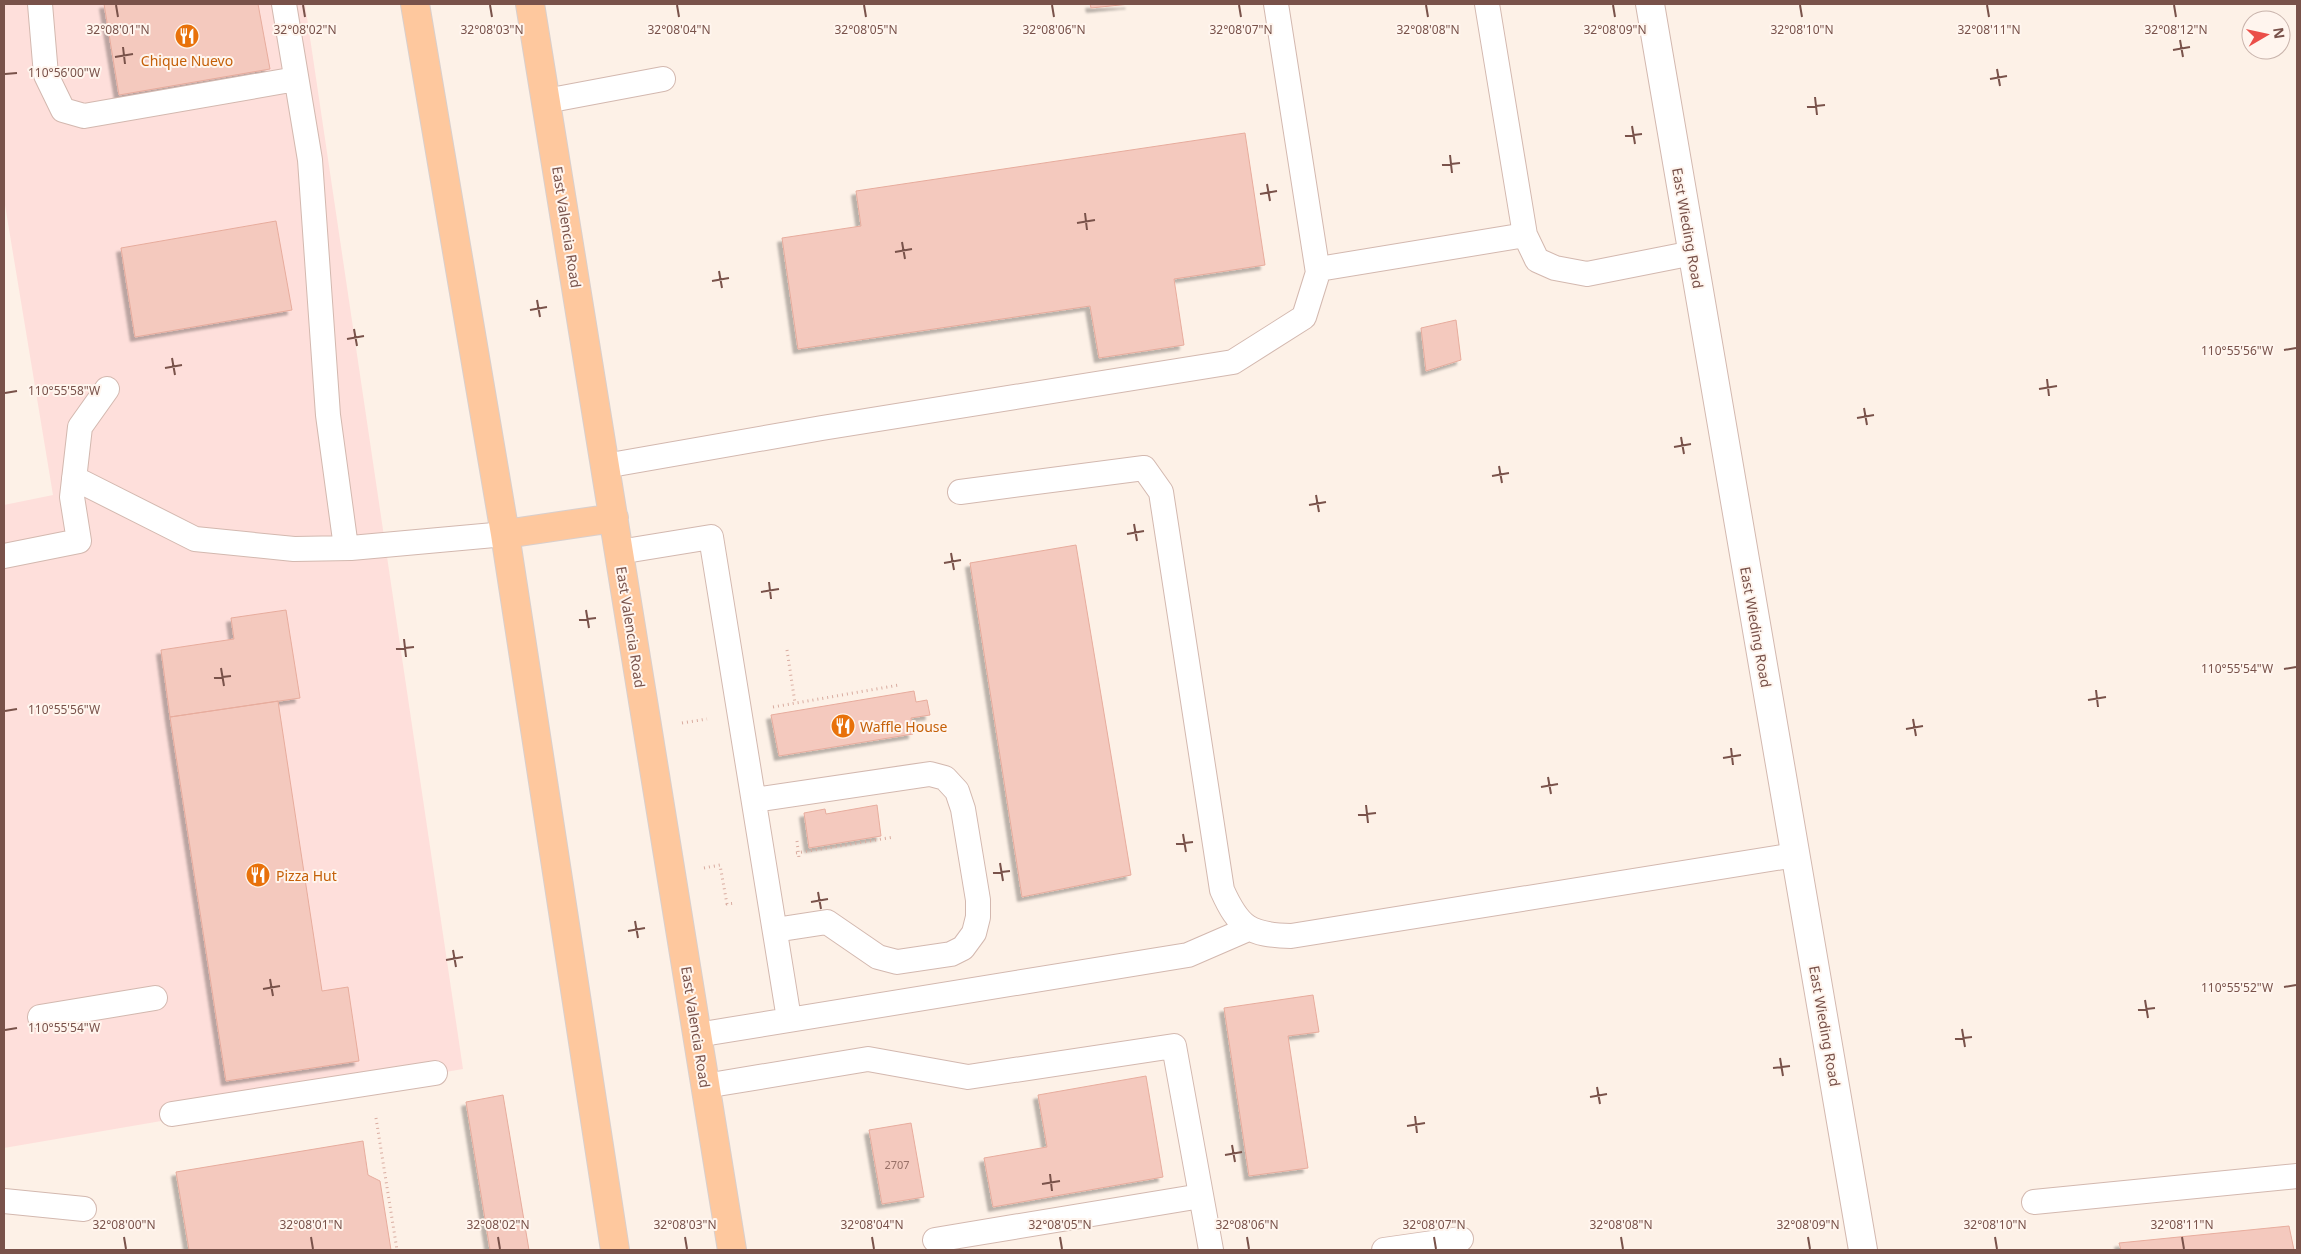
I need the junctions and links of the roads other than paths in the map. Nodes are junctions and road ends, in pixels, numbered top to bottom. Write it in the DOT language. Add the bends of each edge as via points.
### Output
graph roads {
  1 [pos="40,4"];
  2 [pos="284,4"];
  3 [pos="415,4"];
  4 [pos="530,4"];
  5 [pos="1276,4"];
  6 [pos="1487,4"];
  7 [pos="1650,4"];
  8 [pos="296,79"];
  9 [pos="663,79"];
  10 [pos="546,101"];
  11 [pos="1525,234"];
  12 [pos="1692,253"];
  13 [pos="1318,273"];
  14 [pos="107,389"];
  15 [pos="605,466"];
  16 [pos="74,478"];
  17 [pos="960,492"];
  18 [pos="614,518"];
  19 [pos="505,534"];
  20 [pos="345,540"];
  21 [pos="619,552"];
  22 [pos="4,556"];
  23 [pos="754,800"];
  24 [pos="1795,855"];
  25 [pos="1248,929"];
  26 [pos="775,930"];
  27 [pos="155,998"];
  28 [pos="40,1017"];
  29 [pos="789,1019"];
  30 [pos="697,1035"];
  31 [pos="435,1073"];
  32 [pos="706,1086"];
  33 [pos="172,1114"];
  34 [pos="2297,1176"];
  35 [pos="1201,1196"];
  36 [pos="4,1201"];
  37 [pos="2034,1202"];
  38 [pos="84,1208"];
  39 [pos="1461,1239"];
  40 [pos="935,1240"];
  41 [pos="615,1250"];
  42 [pos="732,1250"];
  43 [pos="1211,1250"];
  44 [pos="1384,1250"];
  45 [pos="1863,1250"];
  1 -- 8 [label="lane" via="46,75 63,110 84,116"];
  2 -- 8 [label="lane"];
  3 -- 19 [label="main road"];
  4 -- 10 [label="main road, East Valencia Road"];
  5 -- 13 [label="lane"];
  6 -- 11 [label="lane"];
  7 -- 12 [label="street, East Wieding Road"];
  8 -- 20 [label="lane" via="310,160 328,415"];
  9 -- 10 [label="lane"];
  10 -- 15 [label="main road, East Valencia Road"];
  11 -- 12 [label="lane" via="1537,260 1555,268 1587,274"];
  11 -- 13 [label="lane" via="1319,270"];
  12 -- 24 [label="street, East Wieding Road"];
  13 -- 15 [label="lane" via="1304,316 1233,362"];
  14 -- 16 [label="lane" via="80,427"];
  15 -- 18 [label="main road, East Valencia Road"];
  16 -- 19 [label="lane" via="195,539 294,549 329,549"];
  16 -- 22 [label="lane" via="72,497 79,541"];
  17 -- 25 [label="lane" via="1144,468 1161,492 1222,890 1233,914"];
  18 -- 19 [label="main road"];
  18 -- 21 [label="main road, East Valencia Road"];
  19 -- 41 [label="main road"];
  21 -- 23 [label="lane" via="711,536"];
  21 -- 30 [label="main road, East Valencia Road"];
  23 -- 26 [label="lane"];
  23 -- 26 [label="lane" via="930,774 945,778 957,790 965,818 978,917 974,933 963,948 951,954 897,962 878,957 827,922"];
  24 -- 25 [label="lane" via="1292,936 1268,936"];
  24 -- 45 [label="street, East Wieding Road"];
  25 -- 29 [label="lane" via="1188,955"];
  26 -- 29 [label="lane"];
  27 -- 28 [label="lane"];
  29 -- 30 [label="lane"];
  30 -- 32 [label="main road, East Valencia Road"];
  31 -- 33 [label="lane"];
  32 -- 35 [label="lane" via="868,1058 968,1076 1174,1046"];
  32 -- 42 [label="main road, East Valencia Road"];
  34 -- 37 [label="lane"];
  35 -- 40 [label="lane"];
  35 -- 43 [label="lane"];
  36 -- 38 [label="lane"];
  39 -- 44 [label="lane"];
}
